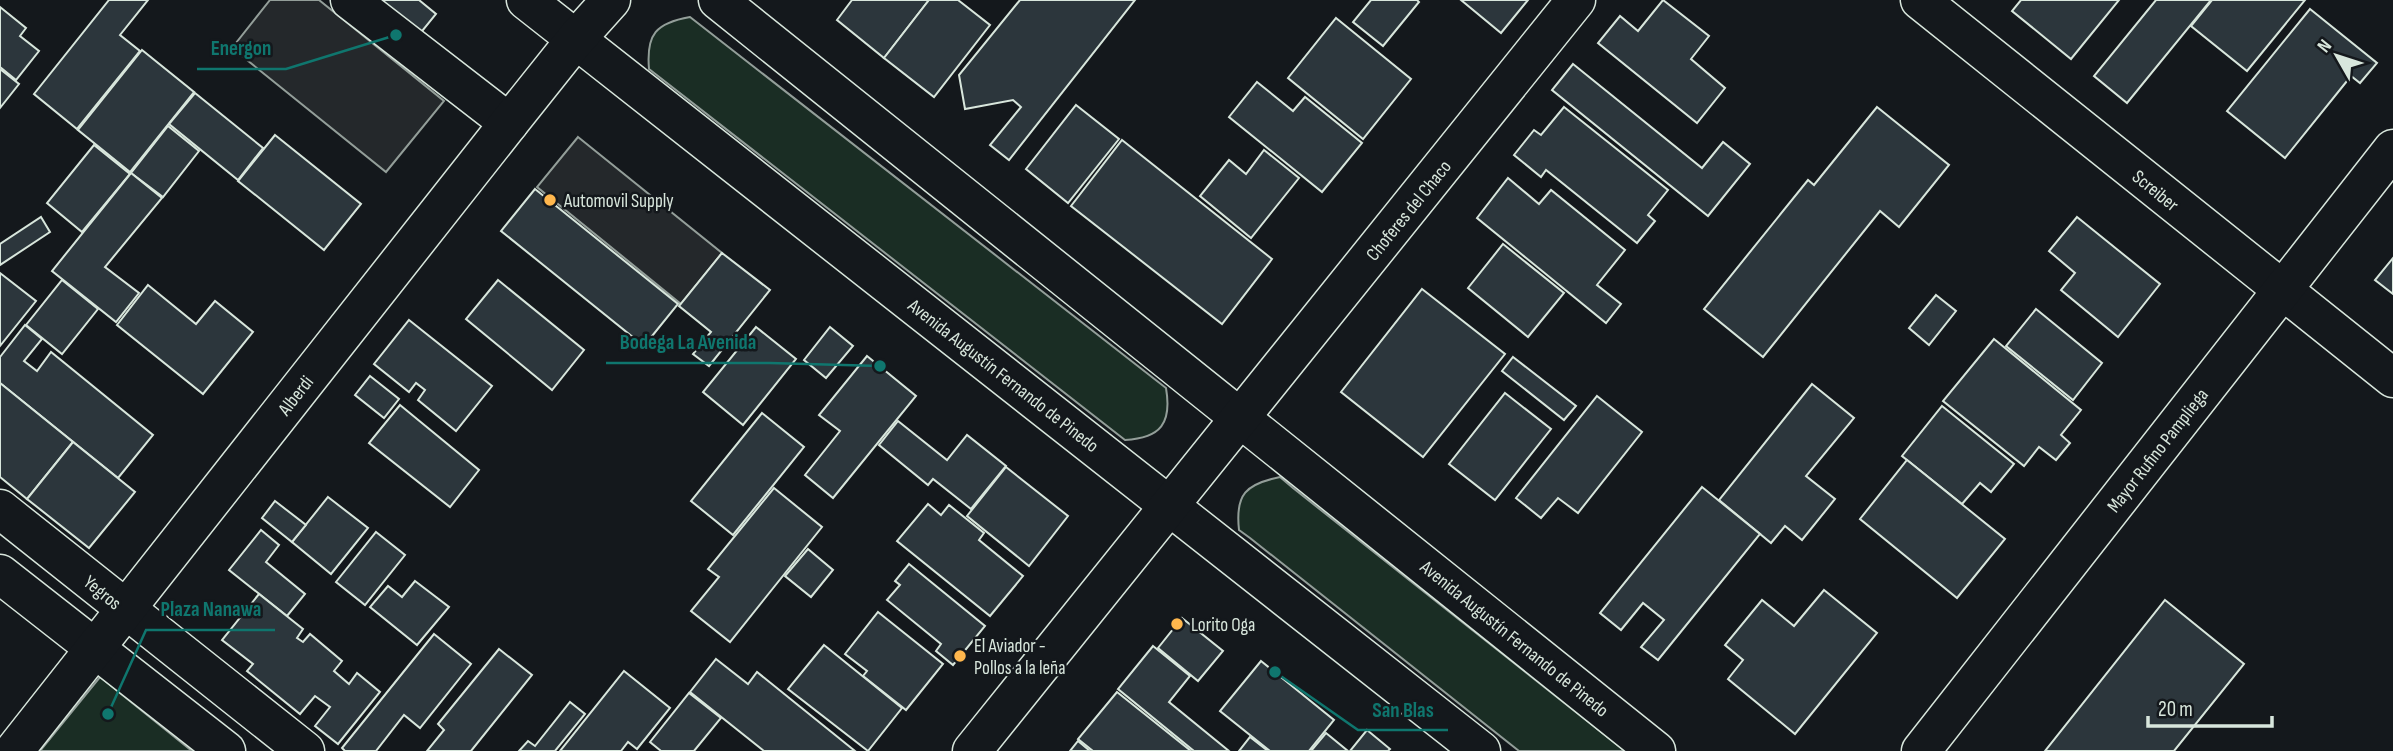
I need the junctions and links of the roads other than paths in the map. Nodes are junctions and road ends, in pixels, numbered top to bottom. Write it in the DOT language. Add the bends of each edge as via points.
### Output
graph roads {
  1 [pos="350,0"];
  2 [pos="526,0"];
  3 [pos="611,0"];
  4 [pos="718,0"];
  5 [pos="1576,0"];
  6 [pos="1920,0"];
  7 [pos="576,38"];
  8 [pos="509,123"];
  9 [pos="2393,149"];
  10 [pos="2282,291"];
  11 [pos="2393,378"];
  12 [pos="1240,420"];
  13 [pos="1171,506"];
  14 [pos="0,509"];
  15 [pos="0,574"];
  16 [pos="127,611"];
  17 [pos="95,649"];
  18 [pos="14,751"];
  19 [pos="226,751"];
  20 [pos="305,751"];
  21 [pos="972,751"];
  22 [pos="1480,751"];
  23 [pos="1656,751"];
  24 [pos="1921,751"];
  1 -- 8 [label="street"];
  2 -- 7 [label="street, Avenida Augustín Fernando de Pinedo"];
  3 -- 7 [label="street, Alberdi"];
  4 -- 12 [label="street, Avenida Augustín Fernando de Pinedo"];
  5 -- 12 [label="street, Choferes del Chaco"];
  6 -- 10 [label="street, Screiber"];
  7 -- 8 [label="street, Alberdi"];
  7 -- 13 [label="street, Avenida Augustín Fernando de Pinedo"];
  8 -- 16 [label="street, Alberdi"];
  9 -- 10 [label="street, Mayor Rufino Pampliega"];
  10 -- 11 [label="street, Screiber"];
  10 -- 24 [label="street, Mayor Rufino Pampliega"];
  12 -- 13 [label="street, Choferes del Chaco"];
  12 -- 23 [label="street, Avenida Augustín Fernando de Pinedo"];
  13 -- 21 [label="street, Choferes del Chaco"];
  13 -- 22 [label="street, Avenida Augustín Fernando de Pinedo"];
  14 -- 16 [label="street, Yegros"];
  15 -- 17 [label="street"];
  16 -- 17 [label="street, Alberdi"];
  16 -- 20 [label="street, Yegros"];
  17 -- 18 [label="street, Alberdi"];
  17 -- 19 [label="street"];
}
